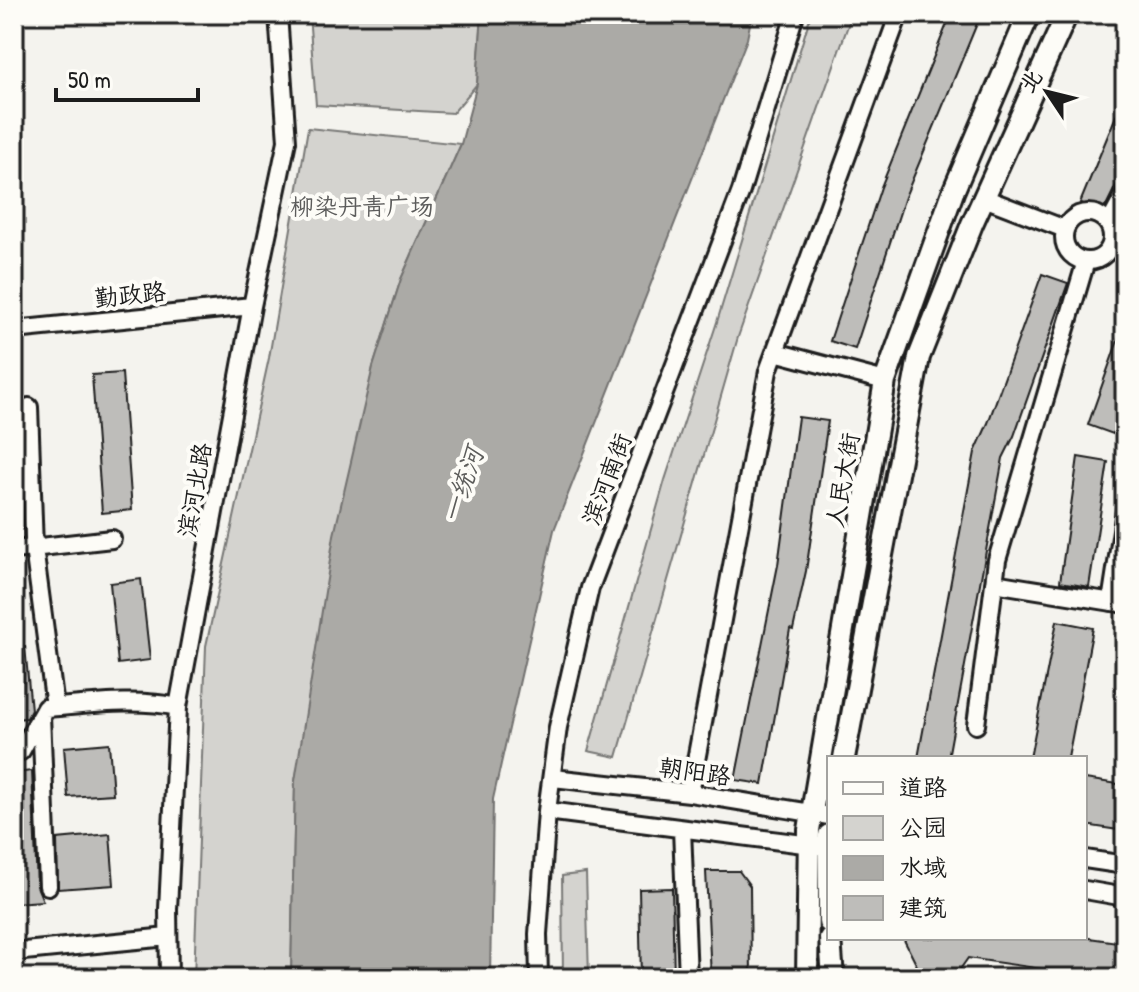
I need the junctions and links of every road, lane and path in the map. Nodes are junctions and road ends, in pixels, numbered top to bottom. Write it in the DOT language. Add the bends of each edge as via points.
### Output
graph roads {
  1 [pos="278,14"];
  2 [pos="795,14"];
  3 [pos="899,14"];
  4 [pos="1029,14"];
  5 [pos="1067,14"];
  6 [pos="1125,194"];
  7 [pos="984,198"];
  8 [pos="1109,224"];
  9 [pos="1065,229"];
  10 [pos="1118,248"];
  11 [pos="1086,261"];
  12 [pos="252,306"];
  13 [pos="14,330"];
  14 [pos="775,352"];
  15 [pos="885,381"];
  16 [pos="29,407"];
  17 [pos="1125,511"];
  18 [pos="112,539"];
  19 [pos="34,548"];
  20 [pos="14,550"];
  21 [pos="994,583"];
  22 [pos="1118,603"];
  23 [pos="178,707"];
  24 [pos="48,711"];
  25 [pos="976,725"];
  26 [pos="14,752"];
  27 [pos="829,756"];
  28 [pos="844,756"];
  29 [pos="827,767"];
  30 [pos="553,778"];
  31 [pos="690,793"];
  32 [pos="547,811"];
  33 [pos="820,814"];
  34 [pos="682,829"];
  35 [pos="822,847"];
  36 [pos="1087,859"];
  37 [pos="1125,865"];
  38 [pos="48,886"];
  39 [pos="1087,890"];
  40 [pos="1125,897"];
  41 [pos="827,901"];
  42 [pos="168,937"];
  43 [pos="830,940"];
  44 [pos="14,952"];
  45 [pos="169,978"];
  46 [pos="539,978"];
  47 [pos="688,978"];
  48 [pos="807,978"];
  49 [pos="833,978"];
  1 -- 12 [label="street, 滨河北路" via="287,141"];
  2 -- 30 [label="street, 滨河南街" via="741,191 590,588 558,727"];
  3 -- 14 [label="street"];
  4 -- 15 [label="street, 人民大街" via="953,192"];
  5 -- 7 [label="street"];
  6 -- 8 [label="street"];
  7 -- 9 [label="street"];
  7 -- 28 [label="street" via="919,357"];
  8 -- 9 [label="street" via="1101,216 1081,214"];
  8 -- 10 [label="street"];
  9 -- 11 [label="street" via="1068,250"];
  10 -- 11 [label="street"];
  11 -- 21 [label="street"];
  12 -- 13 [label="street, 勤政路"];
  12 -- 23 [label="street, 滨河北路"];
  14 -- 15 [label="street"];
  14 -- 31 [label="street"];
  15 -- 27 [label="street, 人民大街"];
  16 -- 19 [label="street"];
  17 -- 22 [label="street"];
  18 -- 19 [label="street"];
  19 -- 20 [label="street"];
  19 -- 24 [label="street"];
  21 -- 22 [label="street"];
  21 -- 25 [label="street"];
  23 -- 24 [label="street" via="111,703"];
  23 -- 42 [label="street, 滨河北路"];
  24 -- 26 [label="street" via="21,751"];
  24 -- 38 [label="street"];
  29 -- 33 [label="street, 人民大街"];
  30 -- 31 [label="street, 朝阳路"];
  30 -- 32 [label="street, 滨河南街"];
  31 -- 33 [label="street, 朝阳路"];
  32 -- 34 [label="street"];
  32 -- 46 [label="street, 滨河南街"];
  33 -- 35 [label="street, 人民大街"];
  34 -- 35 [label="street"];
  34 -- 47 [label="street"];
  35 -- 41 [label="street, 人民大街"];
  35 -- 48 [label="street, 人民大街"];
  36 -- 37 [label="street"];
  39 -- 40 [label="street"];
  42 -- 44 [label="street"];
  42 -- 45 [label="street, 滨河北路"];
  43 -- 49 [label="street"];
}
